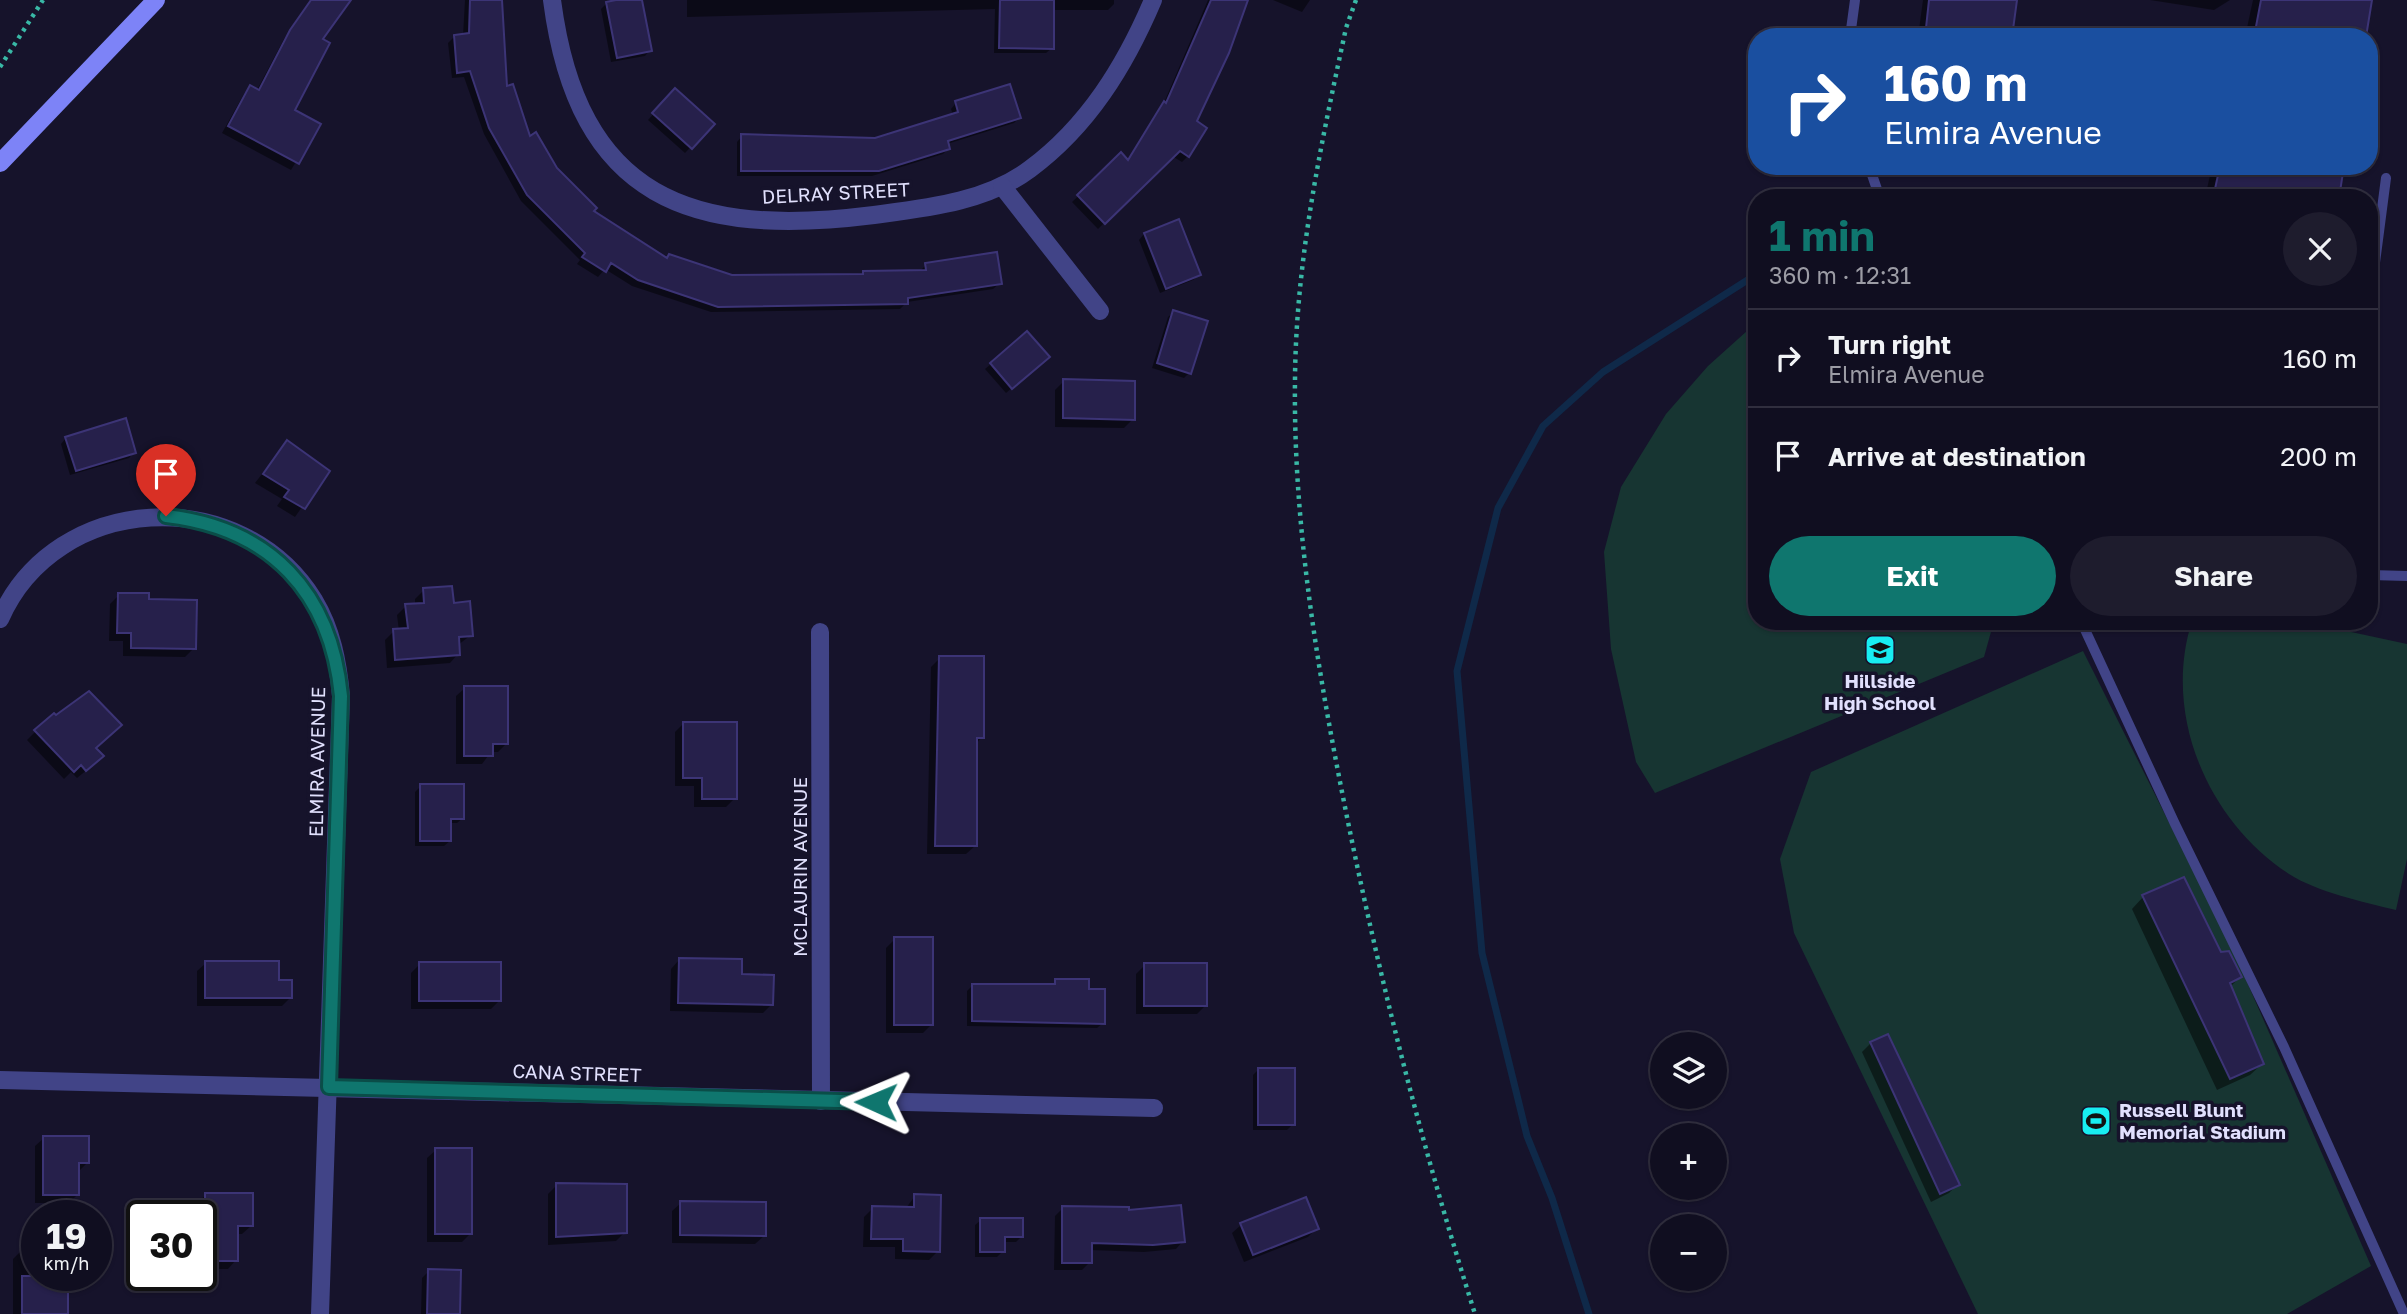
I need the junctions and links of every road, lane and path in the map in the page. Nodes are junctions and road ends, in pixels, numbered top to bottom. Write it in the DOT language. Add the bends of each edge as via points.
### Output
graph roads {
  1 [pos="43,0"];
  2 [pos="156,0"];
  3 [pos="552,0"];
  4 [pos="1153,0"];
  5 [pos="1356,0"];
  6 [pos="1855,0"];
  7 [pos="1851,28"];
  8 [pos="0,66"];
  9 [pos="0,163"];
  10 [pos="2386,178"];
  11 [pos="1002,187"];
  12 [pos="2378,240"];
  13 [pos="1100,311"];
  14 [pos="2378,575"];
  15 [pos="2407,576"];
  16 [pos="0,619"];
  17 [pos="2085,630"];
  18 [pos="820,632"];
  19 [pos="0,1080"];
  20 [pos="329,1087"];
  21 [pos="821,1101"];
  22 [pos="1154,1108"];
  23 [pos="320,1314"];
  24 [pos="1475,1314"];
  25 [pos="2404,1314"];
  1 -- 8 [label="path"];
  2 -- 9 [label="main road"];
  3 -- 11 [label="street, DELRAY STREET" via="569,79 599,141 643,184 670,201 730,219 861,216 946,204"];
  4 -- 11 [label="street, DELRAY STREET" via="1114,80 1087,114 1054,149"];
  5 -- 24 [label="path" via="1309,204 1295,378 1300,522 1330,734 1360,881 1398,1049"];
  6 -- 7 [label="lane"];
  10 -- 12 [label="lane"];
  11 -- 13 [label="street"];
  14 -- 15 [label="lane"];
  16 -- 20 [label="street, ELMIRA AVENUE" via="21,583 57,550 97,527 142,517 188,518 236,534 272,555 313,599 333,644 341,696"];
  17 -- 25 [label="lane" via="2284,1047"];
  18 -- 21 [label="street, MCLAURIN AVENUE"];
  19 -- 20 [label="street, CANA STREET"];
  20 -- 21 [label="street, CANA STREET"];
  20 -- 23 [label="street, ELMIRA AVENUE"];
  21 -- 22 [label="street, CANA STREET"];
}
